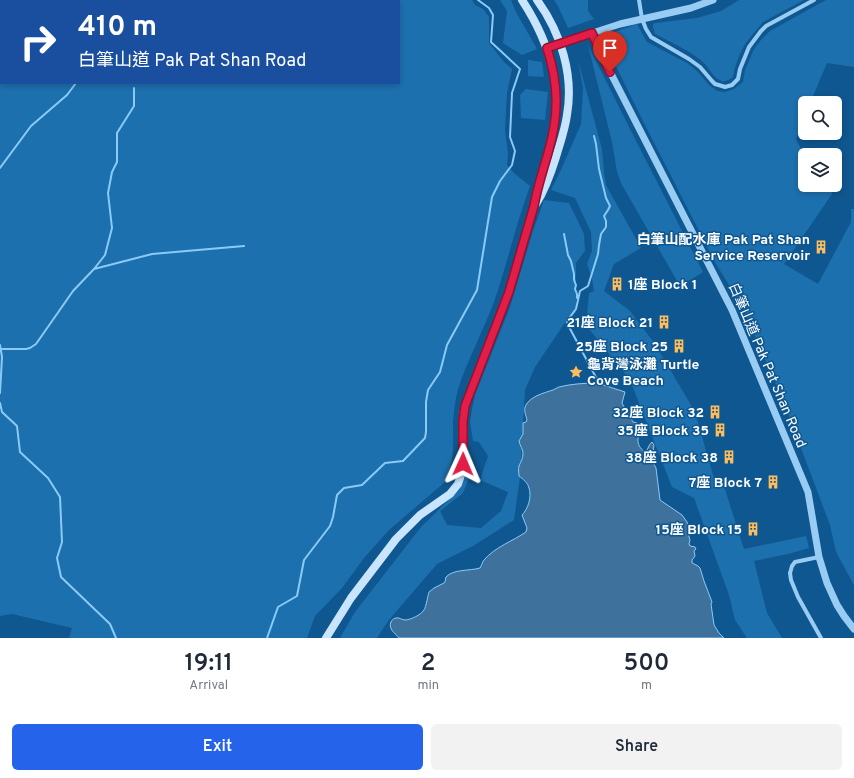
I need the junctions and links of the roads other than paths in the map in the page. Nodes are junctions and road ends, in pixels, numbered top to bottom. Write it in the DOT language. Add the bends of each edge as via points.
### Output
graph roads {
  1 [pos="522,0"];
  2 [pos="537,0"];
  3 [pos="640,0"];
  4 [pos="713,0"];
  5 [pos="814,0"];
  6 [pos="642,19"];
  7 [pos="592,33"];
  8 [pos="560,43"];
  9 [pos="547,48"];
  10 [pos="534,206"];
  11 [pos="819,557"];
  12 [pos="854,629"];
  13 [pos="326,638"];
  14 [pos="821,638"];
  1 -- 9 [label="main road" via="538,26"];
  2 -- 8 [label="main road" via="549,18"];
  3 -- 6 [label="street"];
  4 -- 6 [label="street" via="700,6"];
  5 -- 6 [label="street" via="766,26 749,47 738,79 725,87 715,84 700,67 652,37"];
  6 -- 7 [label="street"];
  7 -- 8 [label="street"];
  7 -- 11 [label="street, 白筆山道 Pak Pat Shan Road" via="732,310 808,492"];
  8 -- 9 [label="street"];
  8 -- 10 [label="main road" via="568,80 568,115 552,170"];
  9 -- 10 [label="main road" via="555,77 555,122"];
  10 -- 13 [label="main road" via="509,292 465,406 463,469 458,484 450,494 425,511 396,539 351,598"];
  11 -- 12 [label="street, 白筆山道 Pak Pat Shan Road" via="833,598"];
  11 -- 14 [label="street" via="795,562 790,572 798,597"];
}
